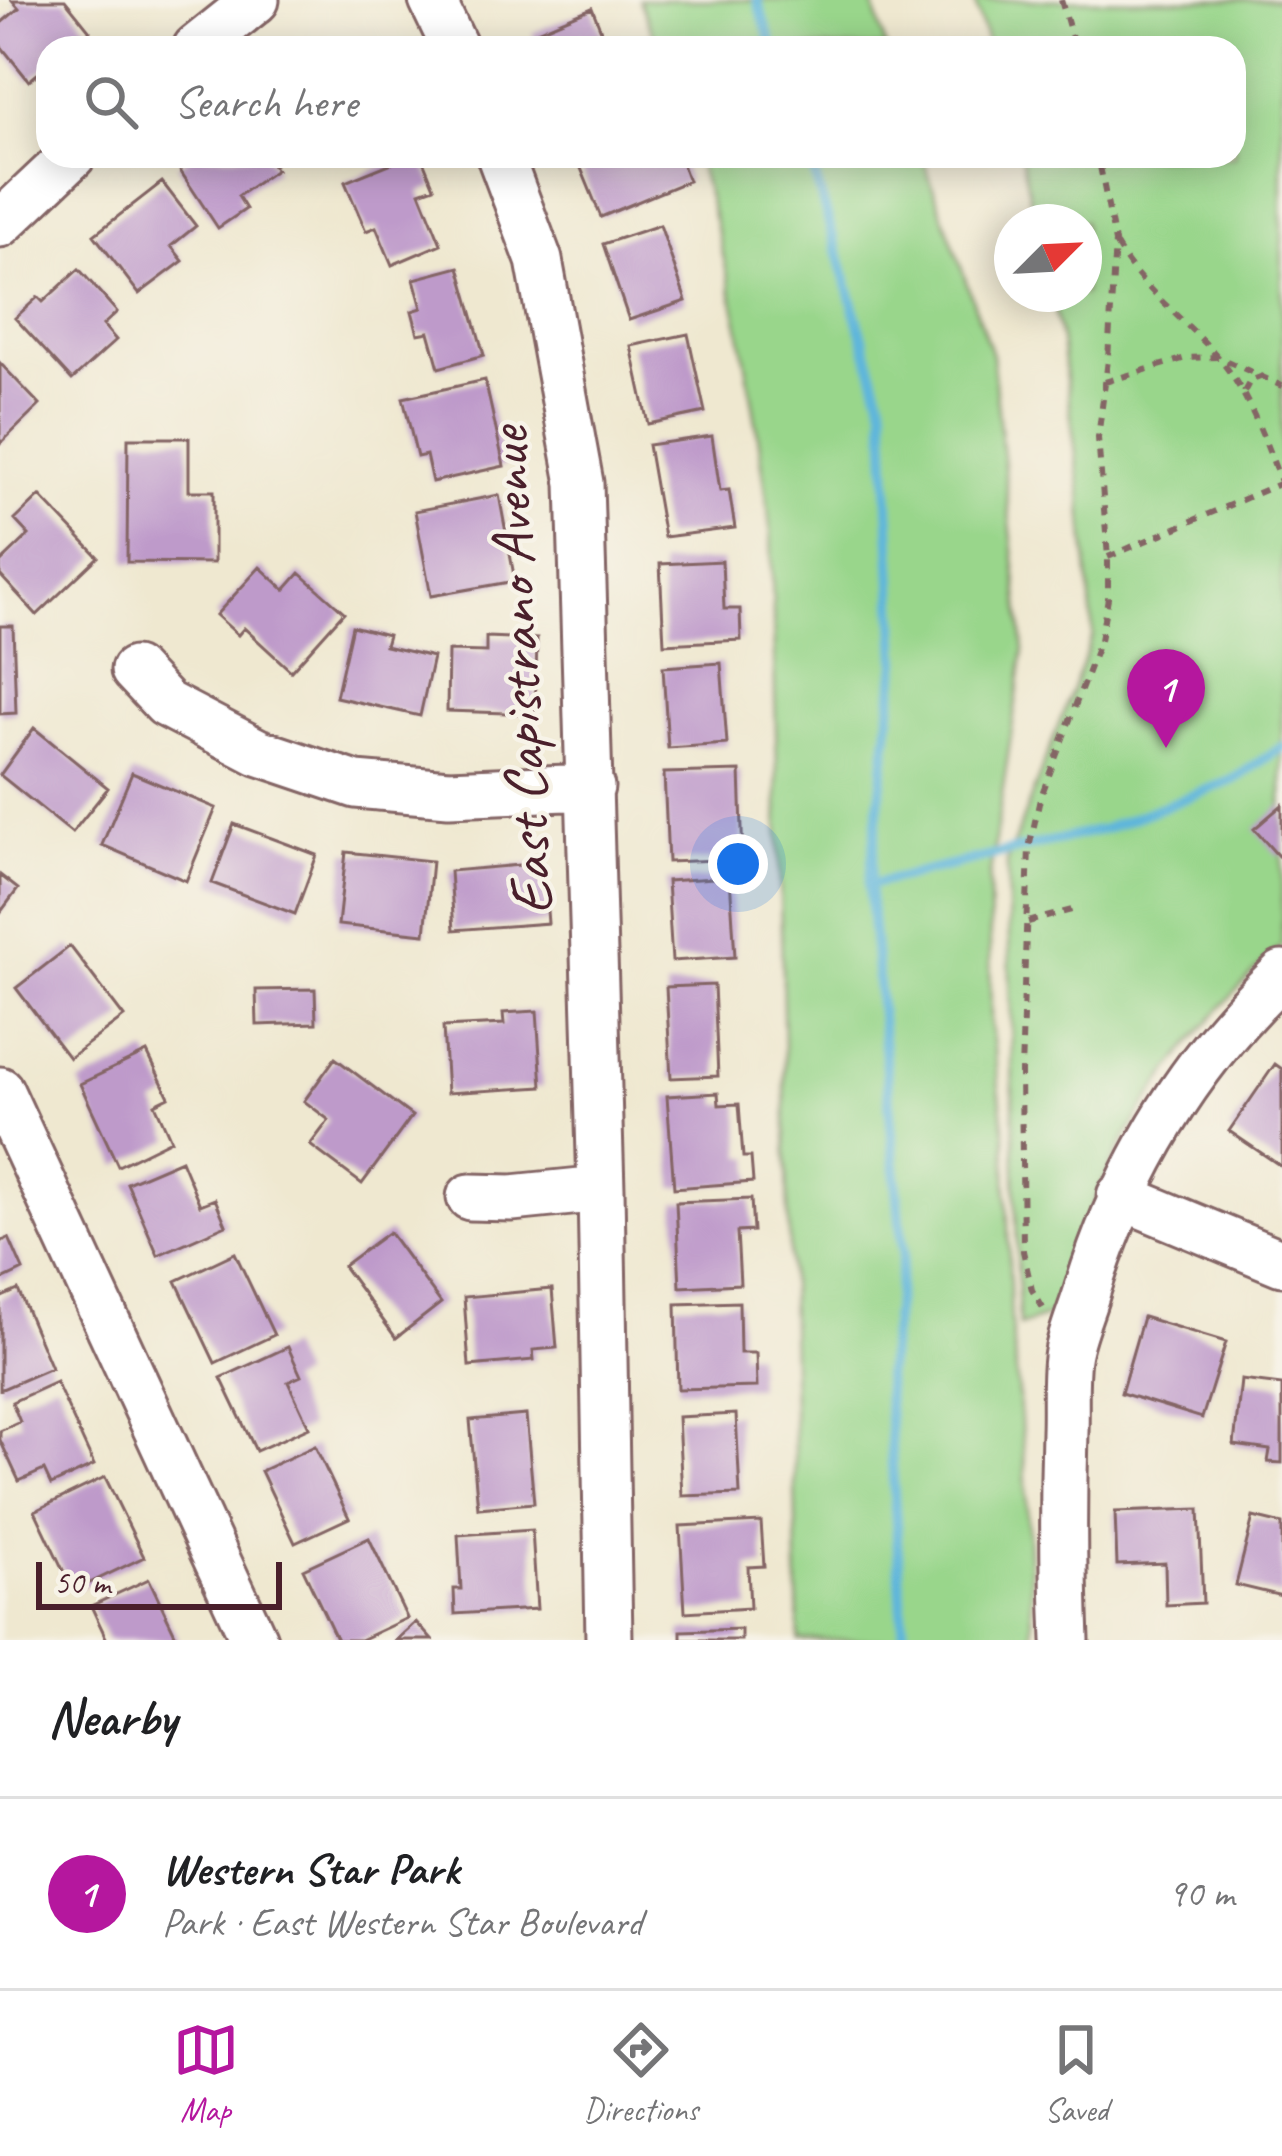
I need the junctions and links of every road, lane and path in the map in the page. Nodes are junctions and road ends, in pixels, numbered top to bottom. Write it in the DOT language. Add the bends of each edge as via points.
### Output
graph roads {
  1 [pos="256,0"];
  2 [pos="432,0"];
  3 [pos="1061,0"];
  4 [pos="211,36"];
  5 [pos="449,36"];
  6 [pos="1072,36"];
  7 [pos="59,168"];
  8 [pos="504,168"];
  9 [pos="1100,168"];
  10 [pos="0,224"];
  11 [pos="1114,242"];
  12 [pos="1218,357"];
  13 [pos="1264,376"];
  14 [pos="1105,382"];
  15 [pos="1282,386"];
  16 [pos="1244,392"];
  17 [pos="1282,483"];
  18 [pos="1108,557"];
  19 [pos="134,670"];
  20 [pos="590,787"];
  21 [pos="1079,908"];
  22 [pos="1028,922"];
  23 [pos="1282,974"];
  24 [pos="0,1090"];
  25 [pos="601,1189"];
  26 [pos="1120,1196"];
  27 [pos="470,1197"];
  28 [pos="1282,1263"];
  29 [pos="1079,1319"];
  30 [pos="254,1640"];
  31 [pos="609,1640"];
  32 [pos="1066,1640"];
  1 -- 4 [label="street"];
  2 -- 5 [label="street"];
  3 -- 6 [label="path"];
  7 -- 10 [label="street"];
  8 -- 20 [label="street, East Capistrano Avenue" via="539,260 580,483"];
  9 -- 11 [label="path"];
  11 -- 12 [label="path" via="1132,272"];
  11 -- 14 [label="path"];
  12 -- 13 [label="path"];
  12 -- 14 [label="path"];
  12 -- 16 [label="path"];
  13 -- 15 [label="path"];
  13 -- 16 [label="path"];
  14 -- 18 [label="path" via="1098,464"];
  16 -- 17 [label="path"];
  17 -- 18 [label="path"];
  18 -- 22 [label="path" via="1100,640 1029,848"];
  19 -- 20 [label="street" via="166,704 258,752 356,785 449,793"];
  20 -- 25 [label="street, East Capistrano Avenue"];
  21 -- 22 [label="path"];
  22 -- 29 [label="path" via="1023,1251 1044,1311"];
  23 -- 26 [label="street" via="1204,1058"];
  24 -- 30 [label="street"];
  25 -- 27 [label="street"];
  25 -- 31 [label="street, East Capistrano Avenue"];
  26 -- 28 [label="street"];
  26 -- 29 [label="street"];
  29 -- 32 [label="street" via="1067,1355"];
}
